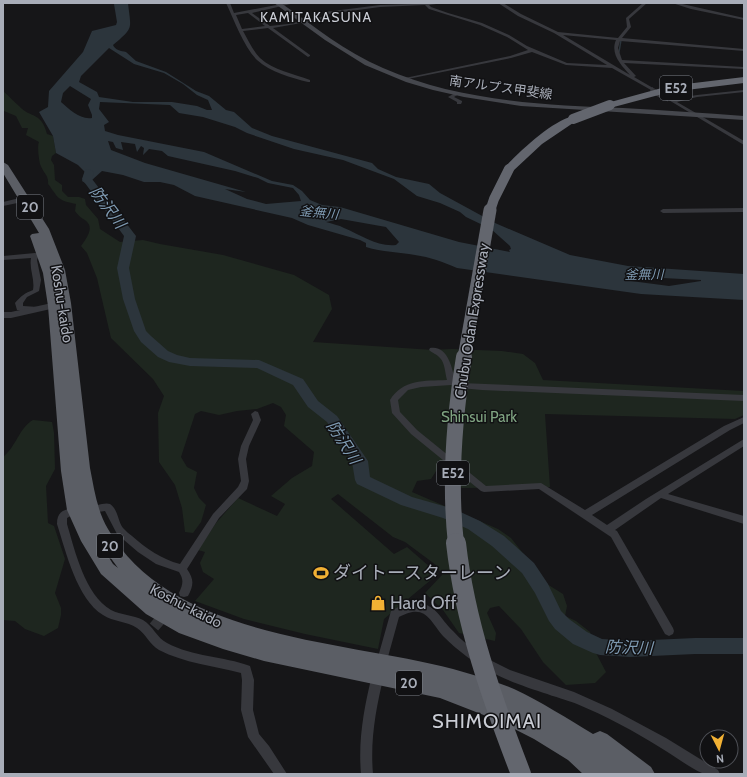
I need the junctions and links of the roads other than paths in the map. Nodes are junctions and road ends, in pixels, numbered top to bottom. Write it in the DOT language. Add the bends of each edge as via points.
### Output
graph roads {
  1 [pos="228,3"];
  2 [pos="294,3"];
  3 [pos="424,3"];
  4 [pos="442,3"];
  5 [pos="500,3"];
  6 [pos="526,3"];
  7 [pos="540,3"];
  8 [pos="645,3"];
  9 [pos="674,3"];
  10 [pos="686,3"];
  11 [pos="279,4"];
  12 [pos="680,5"];
  13 [pos="249,12"];
  14 [pos="744,19"];
  15 [pos="235,20"];
  16 [pos="304,22"];
  17 [pos="268,26"];
  18 [pos="242,30"];
  19 [pos="556,33"];
  20 [pos="619,39"];
  21 [pos="533,50"];
  22 [pos="744,50"];
  23 [pos="308,56"];
  24 [pos="620,61"];
  25 [pos="612,67"];
  26 [pos="744,68"];
  27 [pos="629,77"];
  28 [pos="405,79"];
  29 [pos="744,80"];
  30 [pos="308,81"];
  31 [pos="651,89"];
  32 [pos="744,92"];
  33 [pos="457,94"];
  34 [pos="459,103"];
  35 [pos="699,115"];
  36 [pos="744,118"];
  37 [pos="744,143"];
  38 [pos="3,165"];
  39 [pos="3,178"];
  40 [pos="21,200"];
  41 [pos="3,204"];
  42 [pos="663,210"];
  43 [pos="744,210"];
  44 [pos="39,255"];
  45 [pos="3,258"];
  46 [pos="54,306"];
  47 [pos="3,316"];
  48 [pos="433,350"];
  49 [pos="451,382"];
  50 [pos="744,398"];
  51 [pos="255,414"];
  52 [pos="744,420"];
  53 [pos="744,442"];
  54 [pos="662,494"];
  55 [pos="83,510"];
  56 [pos="584,515"];
  57 [pos="744,520"];
  58 [pos="607,530"];
  59 [pos="182,569"];
  60 [pos="184,593"];
  61 [pos="669,631"];
  62 [pos="379,669"];
  63 [pos="504,695"];
  64 [pos="281,774"];
  65 [pos="367,774"];
  66 [pos="521,774"];
  67 [pos="600,774"];
  68 [pos="624,774"];
  69 [pos="644,774"];
  70 [pos="714,774"];
  1 -- 15 [label="street"];
  2 -- 11 [label="street"];
  3 -- 4 [label="street"];
  3 -- 16 [label="street" via="374,6 325,13 329,17"];
  3 -- 21 [label="street" via="430,8 481,24"];
  5 -- 19 [label="street" via="511,12"];
  6 -- 7 [label="street"];
  8 -- 20 [label="street" via="628,19 629,27"];
  9 -- 12 [label="street"];
  10 -- 12 [label="street"];
  11 -- 13 [label="street"];
  11 -- 16 [label="main road, 南アルプス甲斐線"];
  12 -- 14 [label="street"];
  13 -- 15 [label="street" via="235,14"];
  13 -- 17 [label="street"];
  15 -- 18 [label="street"];
  16 -- 17 [label="street"];
  16 -- 28 [label="main road, 南アルプス甲斐線" via="363,62"];
  17 -- 18 [label="street"];
  17 -- 23 [label="street"];
  18 -- 30 [label="street" via="260,60"];
  19 -- 20 [label="street"];
  19 -- 25 [label="street"];
  20 -- 22 [label="street"];
  20 -- 24 [label="street" via="617,56"];
  21 -- 25 [label="street" via="566,64"];
  21 -- 28 [label="street"];
  24 -- 26 [label="street"];
  24 -- 27 [label="street" via="634,76"];
  25 -- 27 [label="street"];
  27 -- 31 [label="street"];
  28 -- 33 [label="main road, 南アルプス甲斐線"];
  29 -- 66 [label="highway, Chubu Odan Expressway / E52, bridge" via="669,89 610,104 573,120 531,146 509,169 489,214 460,391 452,485 458,562 470,620 487,680"];
  32 -- 35 [label="street" via="670,100"];
  33 -- 34 [label="street" via="450,97"];
  33 -- 35 [label="main road, 南アルプス甲斐線" via="535,106 637,114"];
  35 -- 36 [label="main road, 南アルプス甲斐線"];
  35 -- 37 [label="street"];
  38 -- 40 [label="highway, Koshu-kaido / 20"];
  39 -- 40 [label="highway, Koshu-kaido / 20"];
  40 -- 41 [label="street"];
  40 -- 44 [label="highway, Koshu-kaido / 20" via="35,232"];
  40 -- 46 [label="highway, Koshu-kaido / 20" via="43,229 59,270"];
  42 -- 43 [label="street"];
  44 -- 45 [label="street"];
  44 -- 46 [label="highway, Koshu-kaido / 20" via="49,273"];
  44 -- 46 [label="street" via="32,261 39,282 36,291 25,296 19,303 20,308"];
  46 -- 47 [label="street"];
  46 -- 55 [label="highway, Koshu-kaido / 20" via="82,468"];
  48 -- 49 [label="street" via="445,358"];
  49 -- 50 [label="street" via="460,386"];
  49 -- 56 [label="street" via="405,388 394,400 396,413 414,432 484,489 541,486"];
  51 -- 59 [label="street" via="257,420 242,459 245,481 242,489 216,516"];
  52 -- 56 [label="street"];
  53 -- 54 [label="street"];
  54 -- 57 [label="street"];
  54 -- 58 [label="street"];
  55 -- 59 [label="street" via="107,507 119,530 145,553 164,564"];
  55 -- 62 [label="highway, Koshu-kaido / 20" via="89,541 107,569 152,609 186,627 223,641 264,652"];
  55 -- 64 [label="street" via="65,514 62,517 62,524 76,570 94,601 105,612 152,629 160,645 184,656 246,669 247,710 254,737"];
  56 -- 58 [label="street"];
  58 -- 61 [label="street" via="614,534"];
  59 -- 60 [label="street" via="189,578 189,586"];
  62 -- 63 [label="highway, Koshu-kaido / 20" via="446,676"];
  62 -- 65 [label="street" via="369,716 365,758"];
  62 -- 67 [label="highway, Koshu-kaido / 20" via="506,714 575,753"];
  62 -- 70 [label="street" via="395,614 407,607 421,608 432,613 463,648 497,670 570,696 618,717"];
  63 -- 68 [label="highway, Koshu-kaido / 20" via="603,754"];
  63 -- 69 [label="highway" via="567,721 606,745"];
}
